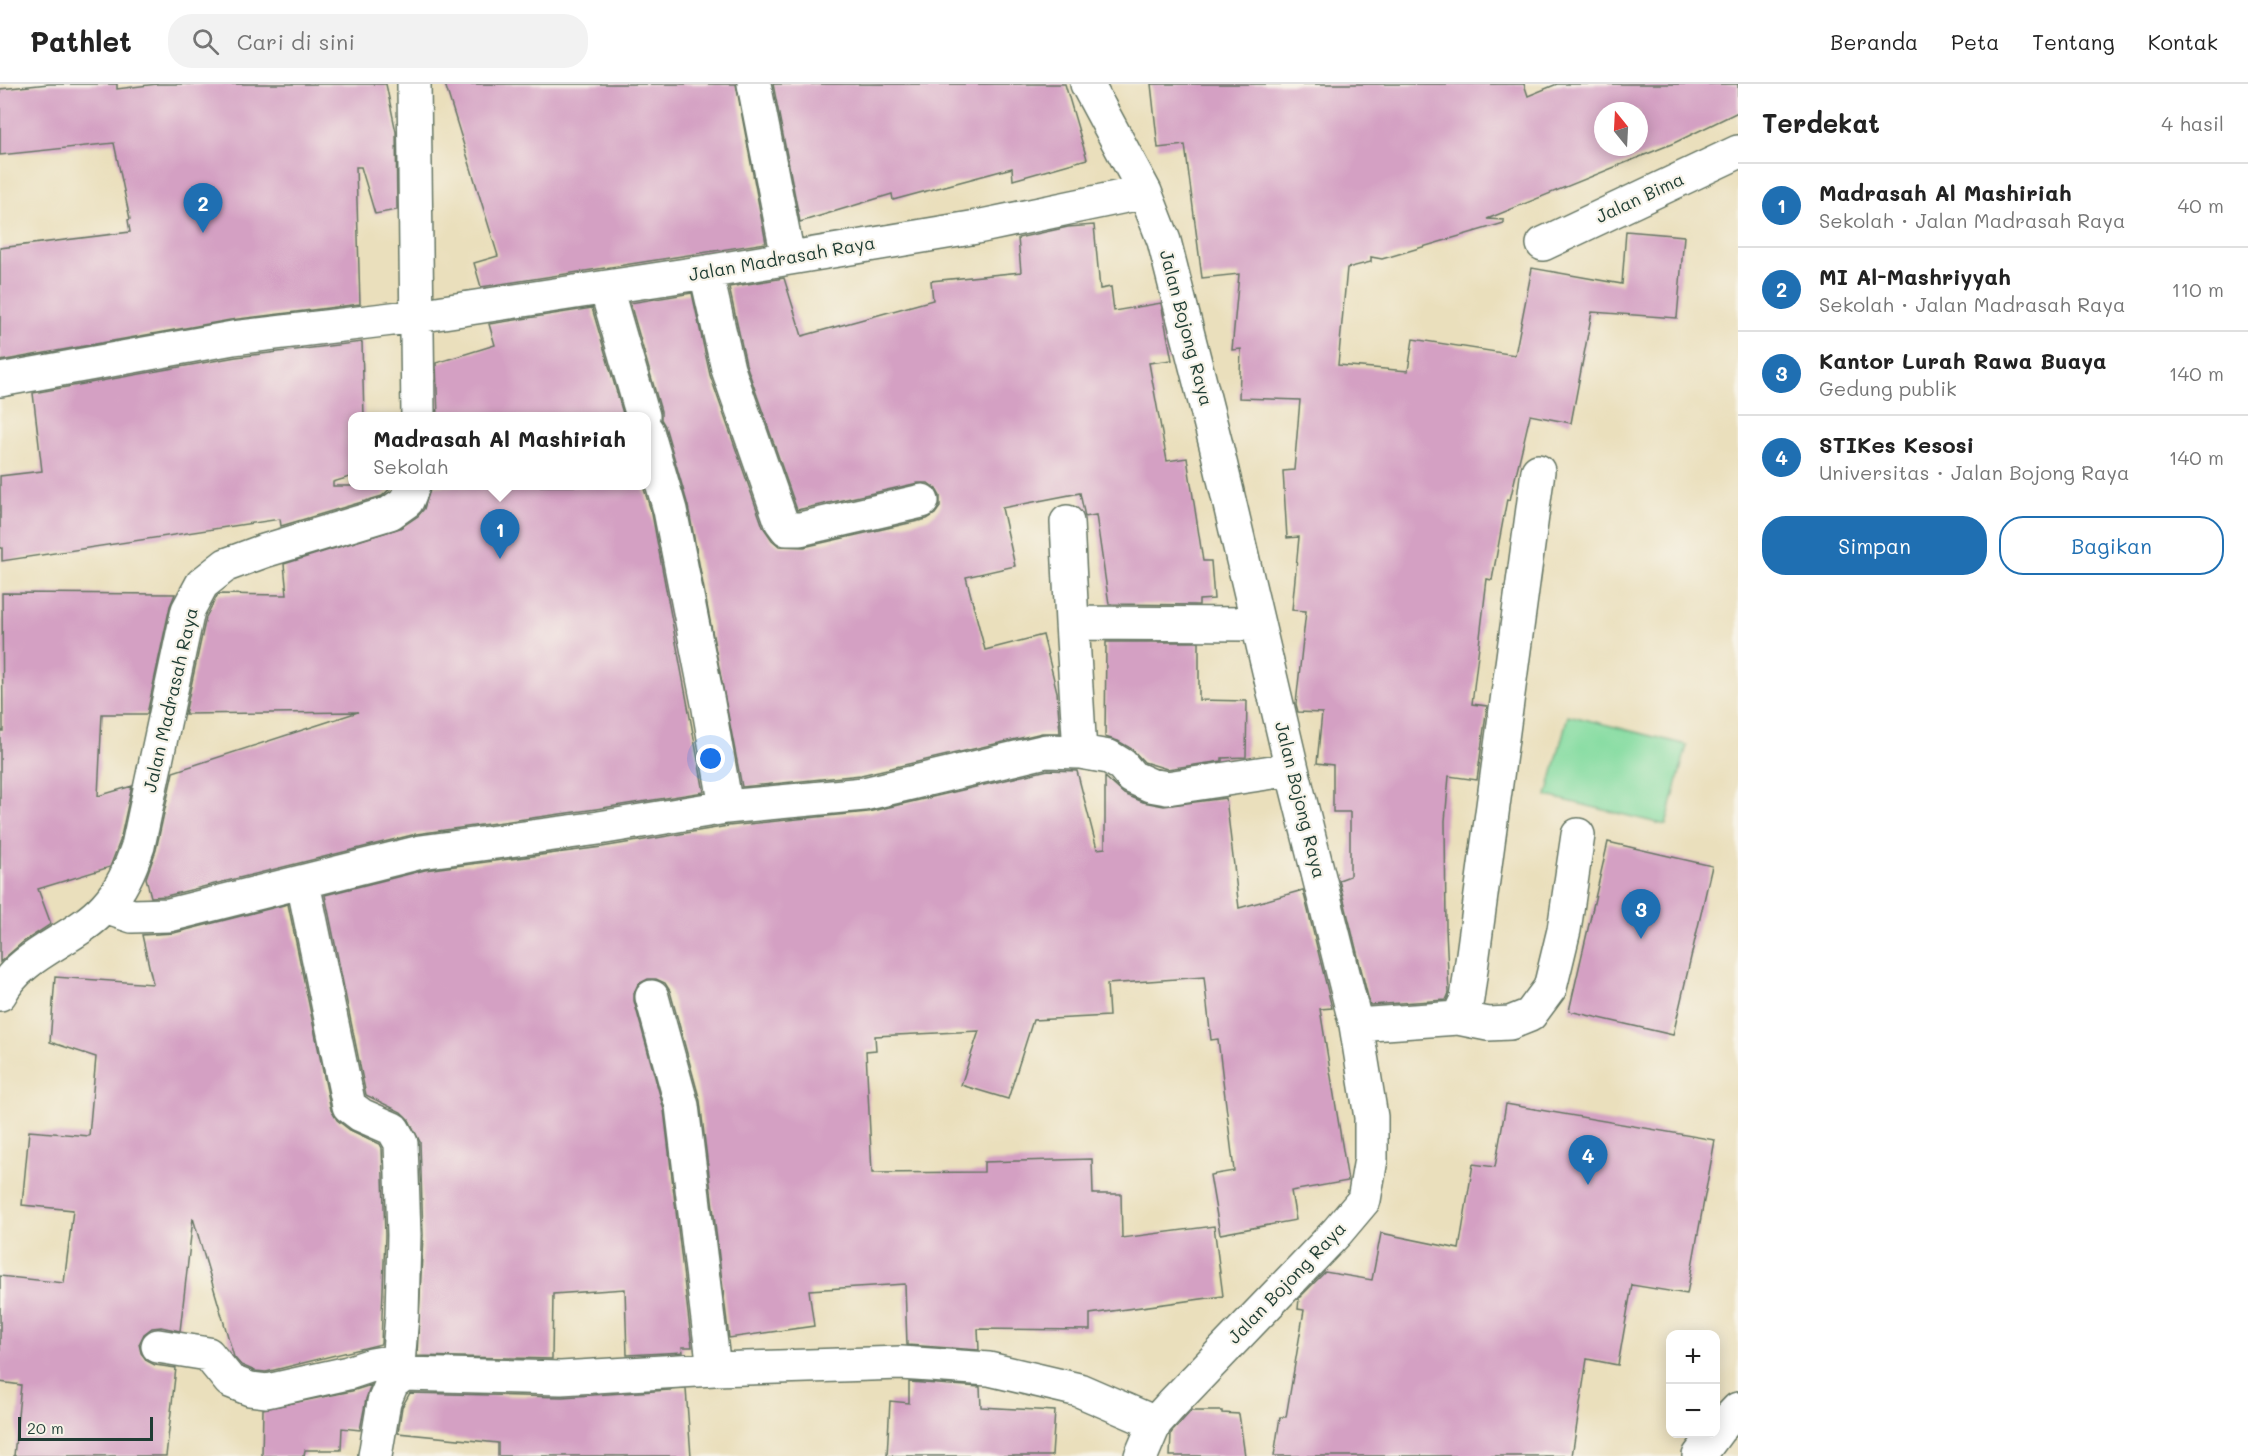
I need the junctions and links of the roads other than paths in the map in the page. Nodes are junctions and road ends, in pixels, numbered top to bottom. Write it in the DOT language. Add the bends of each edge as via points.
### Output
graph roads {
  1 [pos="414,84"];
  2 [pos="754,84"];
  3 [pos="1087,84"];
  4 [pos="1738,152"];
  5 [pos="1145,192"];
  6 [pos="1543,244"];
  7 [pos="788,257"];
  8 [pos="706,272"];
  9 [pos="606,288"];
  10 [pos="417,316"];
  11 [pos="0,380"];
  12 [pos="418,412"];
  13 [pos="642,412"];
  14 [pos="651,445"];
  15 [pos="1538,471"];
  16 [pos="411,490"];
  17 [pos="922,501"];
  18 [pos="1067,522"];
  19 [pos="1072,623"];
  20 [pos="1258,624"];
  21 [pos="1080,752"];
  22 [pos="1292,769"];
  23 [pos="726,807"];
  24 [pos="1578,835"];
  25 [pos="303,883"];
  26 [pos="105,907"];
  27 [pos="2,985"];
  28 [pos="652,997"];
  29 [pos="1458,1018"];
  30 [pos="1356,1025"];
  31 [pos="158,1346"];
  32 [pos="714,1368"];
  33 [pos="401,1369"];
  34 [pos="1734,1419"];
  35 [pos="1155,1423"];
  36 [pos="375,1456"];
  37 [pos="1141,1456"];
  38 [pos="1699,1456"];
  1 -- 10 [label="street"];
  2 -- 7 [label="street"];
  3 -- 5 [label="street, Jalan Bojong Raya"];
  4 -- 6 [label="street, Jalan Bima"];
  5 -- 7 [label="street, Jalan Madrasah Raya" via="977,227"];
  5 -- 20 [label="street, Jalan Bojong Raya" via="1164,241"];
  7 -- 8 [label="street, Jalan Madrasah Raya"];
  8 -- 9 [label="street, Jalan Madrasah Raya"];
  8 -- 17 [label="street" via="732,380 787,529"];
  9 -- 10 [label="street, Jalan Madrasah Raya"];
  9 -- 13 [label="street"];
  10 -- 11 [label="street, Jalan Madrasah Raya" via="233,338"];
  10 -- 12 [label="street"];
  14 -- 23 [label="street" via="670,510"];
  15 -- 29 [label="street" via="1473,961 1467,999"];
  16 -- 26 [label="street, Jalan Madrasah Raya" via="407,501 390,513 226,565 202,584 188,610 138,846 126,879"];
  18 -- 19 [label="street"];
  19 -- 20 [label="street"];
  19 -- 21 [label="street"];
  20 -- 22 [label="street, Jalan Bojong Raya"];
  21 -- 22 [label="street" via="1109,757 1132,777 1167,788"];
  21 -- 23 [label="street" via="1046,751 864,794"];
  22 -- 30 [label="street, Jalan Bojong Raya"];
  23 -- 25 [label="street" via="421,852"];
  24 -- 29 [label="street" via="1550,988 1530,1015 1510,1023 1488,1024"];
  25 -- 26 [label="street" via="169,915 132,916"];
  25 -- 33 [label="street" via="350,1106 393,1129 401,1143"];
  26 -- 27 [label="street, Jalan Madrasah Raya" via="32,958"];
  28 -- 32 [label="street" via="682,1106"];
  29 -- 30 [label="street"];
  30 -- 35 [label="street, Jalan Bojong Raya" via="1371,1118 1371,1159 1364,1200"];
  31 -- 33 [label="street" via="208,1354 230,1381 250,1389 267,1390 389,1362"];
  32 -- 33 [label="street" via="561,1378"];
  32 -- 35 [label="street" via="902,1363 989,1369 1078,1390"];
  33 -- 36 [label="street" via="384,1402"];
  34 -- 38 [label="street"];
  35 -- 37 [label="street, Jalan Bojong Raya"];
}
